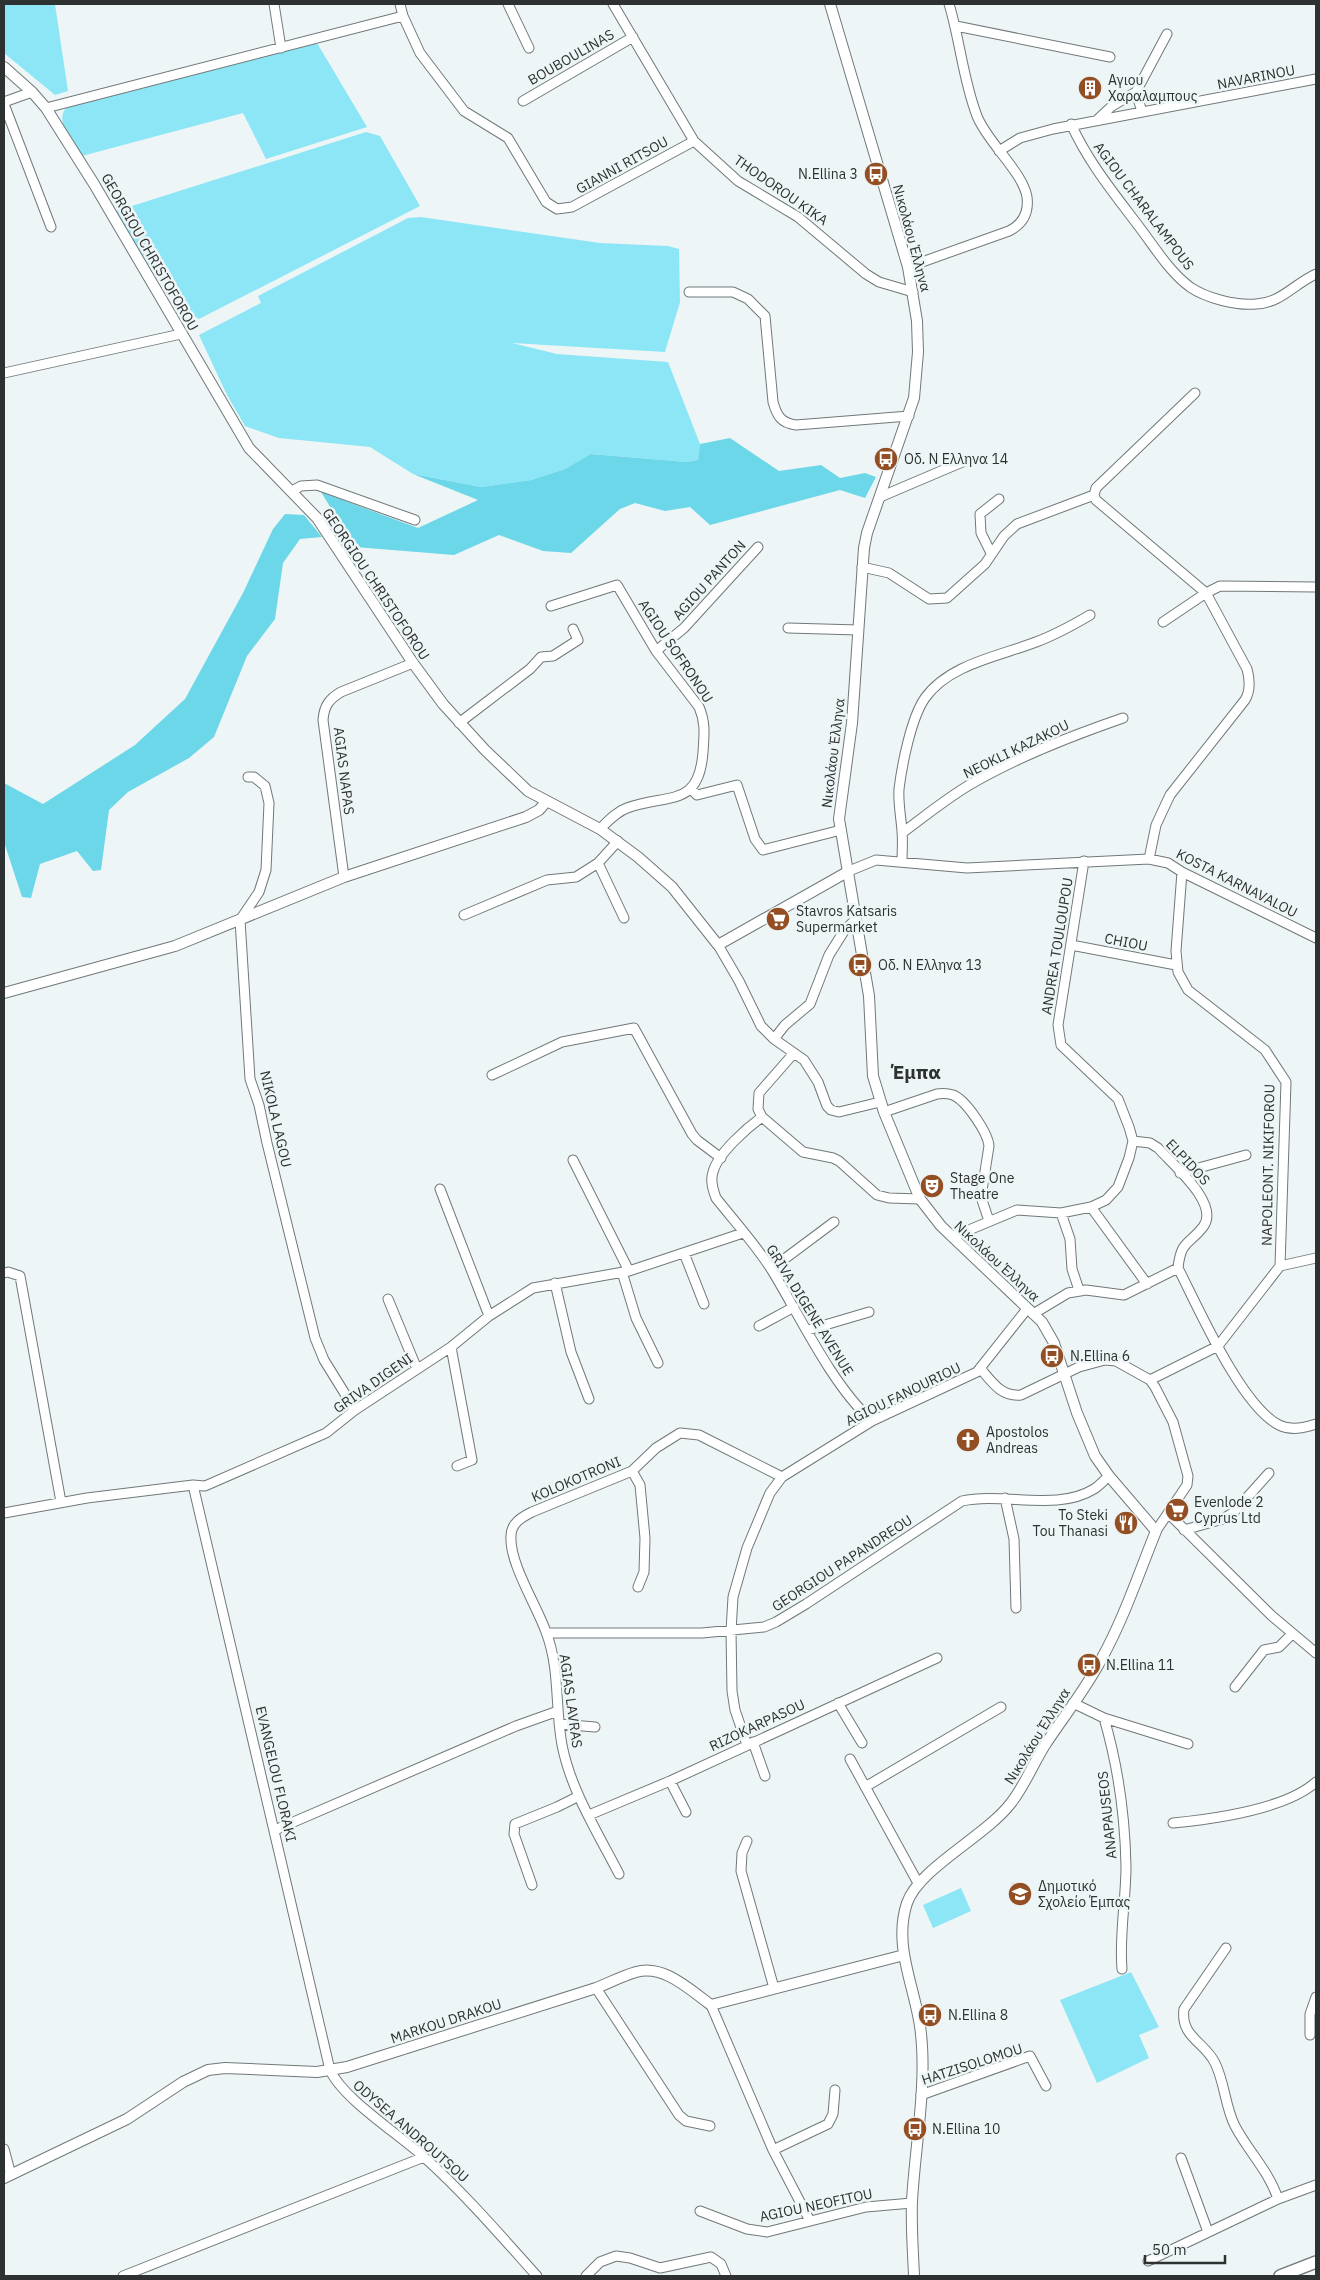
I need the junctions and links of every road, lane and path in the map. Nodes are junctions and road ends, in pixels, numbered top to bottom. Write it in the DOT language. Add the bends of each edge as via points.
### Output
graph roads {
  1 [pos="274,4"];
  2 [pos="400,4"];
  3 [pos="508,4"];
  4 [pos="613,4"];
  5 [pos="830,4"];
  6 [pos="949,4"];
  7 [pos="403,16"];
  8 [pos="956,26"];
  9 [pos="1167,34"];
  10 [pos="633,37"];
  11 [pos="281,48"];
  12 [pos="529,48"];
  13 [pos="1110,57"];
  14 [pos="4,67"];
  15 [pos="1316,79"];
  16 [pos="32,92"];
  17 [pos="1136,92"];
  18 [pos="523,101"];
  19 [pos="4,103"];
  20 [pos="46,108"];
  21 [pos="1142,112"];
  22 [pos="1097,120"];
  23 [pos="1071,124"];
  24 [pos="694,141"];
  25 [pos="998,151"];
  26 [pos="51,227"];
  27 [pos="908,267"];
  28 [pos="1316,274"];
  29 [pos="689,292"];
  30 [pos="913,292"];
  31 [pos="181,334"];
  32 [pos="4,373"];
  33 [pos="1195,393"];
  34 [pos="908,416"];
  35 [pos="967,460"];
  36 [pos="292,491"];
  37 [pos="1094,495"];
  38 [pos="880,497"];
  39 [pos="998,499"];
  40 [pos="415,520"];
  41 [pos="758,547"];
  42 [pos="991,553"];
  43 [pos="862,567"];
  44 [pos="1316,587"];
  45 [pos="1206,593"];
  46 [pos="551,606"];
  47 [pos="1090,615"];
  48 [pos="1163,622"];
  49 [pos="788,628"];
  50 [pos="573,629"];
  51 [pos="858,630"];
  52 [pos="656,651"];
  53 [pos="413,663"];
  54 [pos="1123,718"];
  55 [pos="460,724"];
  56 [pos="248,777"];
  57 [pos="691,789"];
  58 [pos="546,802"];
  59 [pos="600,829"];
  60 [pos="841,830"];
  61 [pos="902,833"];
  62 [pos="618,841"];
  63 [pos="1149,859"];
  64 [pos="1084,861"];
  65 [pos="902,862"];
  66 [pos="598,863"];
  67 [pos="849,871"];
  68 [pos="1182,872"];
  69 [pos="344,877"];
  70 [pos="464,915"];
  71 [pos="624,918"];
  72 [pos="856,919"];
  73 [pos="240,920"];
  74 [pos="1316,938"];
  75 [pos="718,945"];
  76 [pos="1071,945"];
  77 [pos="1176,965"];
  78 [pos="4,993"];
  79 [pos="774,1040"];
  80 [pos="794,1053"];
  81 [pos="492,1075"];
  82 [pos="882,1107"];
  83 [pos="762,1117"];
  84 [pos="1133,1141"];
  85 [pos="1246,1155"];
  86 [pos="721,1158"];
  87 [pos="573,1160"];
  88 [pos="1180,1173"];
  89 [pos="440,1189"];
  90 [pos="920,1199"];
  91 [pos="1092,1207"];
  92 [pos="1060,1213"];
  93 [pos="989,1221"];
  94 [pos="834,1222"];
  95 [pos="743,1232"];
  96 [pos="952,1237"];
  97 [pos="684,1252"];
  98 [pos="1316,1258"];
  99 [pos="1280,1266"];
  100 [pos="1178,1268"];
  101 [pos="771,1269"];
  102 [pos="625,1271"];
  103 [pos="4,1273"];
  104 [pos="555,1283"];
  105 [pos="1148,1284"];
  106 [pos="1079,1290"];
  107 [pos="388,1299"];
  108 [pos="704,1304"];
  109 [pos="794,1307"];
  110 [pos="1030,1311"];
  111 [pos="869,1312"];
  112 [pos="489,1316"];
  113 [pos="759,1326"];
  114 [pos="808,1330"];
  115 [pos="1218,1346"];
  116 [pos="451,1347"];
  117 [pos="658,1363"];
  118 [pos="980,1368"];
  119 [pos="417,1369"];
  120 [pos="1064,1373"];
  121 [pos="1150,1380"];
  122 [pos="589,1399"];
  123 [pos="355,1410"];
  124 [pos="872,1421"];
  125 [pos="1316,1424"];
  126 [pos="457,1466"];
  127 [pos="632,1471"];
  128 [pos="1269,1473"];
  129 [pos="1109,1476"];
  130 [pos="782,1477"];
  131 [pos="193,1485"];
  132 [pos="1005,1498"];
  133 [pos="61,1502"];
  134 [pos="4,1513"];
  135 [pos="1168,1513"];
  136 [pos="513,1527"];
  137 [pos="1184,1530"];
  138 [pos="1156,1531"];
  139 [pos="638,1587"];
  140 [pos="1016,1608"];
  141 [pos="731,1631"];
  142 [pos="547,1634"];
  143 [pos="1292,1634"];
  144 [pos="1316,1652"];
  145 [pos="937,1658"];
  146 [pos="1235,1687"];
  147 [pos="838,1703"];
  148 [pos="1073,1703"];
  149 [pos="1001,1707"];
  150 [pos="558,1711"];
  151 [pos="1104,1718"];
  152 [pos="559,1724"];
  153 [pos="595,1727"];
  154 [pos="862,1743"];
  155 [pos="750,1744"];
  156 [pos="1188,1744"];
  157 [pos="850,1759"];
  158 [pos="765,1776"];
  159 [pos="670,1781"];
  160 [pos="1316,1782"];
  161 [pos="865,1788"];
  162 [pos="579,1796"];
  163 [pos="686,1812"];
  164 [pos="588,1815"];
  165 [pos="1173,1823"];
  166 [pos="275,1830"];
  167 [pos="747,1841"];
  168 [pos="619,1874"];
  169 [pos="918,1883"];
  170 [pos="532,1885"];
  171 [pos="1226,1948"];
  172 [pos="904,1955"];
  173 [pos="1122,1970"];
  174 [pos="596,1988"];
  175 [pos="774,1988"];
  176 [pos="1316,1997"];
  177 [pos="711,2005"];
  178 [pos="1310,2035"];
  179 [pos="330,2070"];
  180 [pos="1046,2086"];
  181 [pos="835,2090"];
  182 [pos="920,2095"];
  183 [pos="710,2126"];
  184 [pos="4,2149"];
  185 [pos="773,2150"];
  186 [pos="424,2156"];
  187 [pos="1181,2158"];
  188 [pos="7,2176"];
  189 [pos="1316,2185"];
  190 [pos="1278,2199"];
  191 [pos="912,2203"];
  192 [pos="700,2211"];
  193 [pos="810,2221"];
  194 [pos="1208,2232"];
  195 [pos="1148,2260"];
  196 [pos="1316,2262"];
  197 [pos="123,2276"];
  198 [pos="537,2276"];
  199 [pos="586,2276"];
  200 [pos="726,2276"];
  201 [pos="914,2276"];
  202 [pos="1280,2276"];
  1 -- 11 [label="street"];
  2 -- 7 [label="street, GIANNI RITSOU"];
  3 -- 12 [label="street"];
  4 -- 10 [label="street, THODOROU KIKA"];
  5 -- 27 [label="street, Νικολάου Έλληνα"];
  6 -- 8 [label="street"];
  7 -- 11 [label="street"];
  7 -- 24 [label="street, GIANNI RITSOU" via="420,52 464,111 508,138 546,202 558,209 572,207"];
  8 -- 13 [label="street"];
  8 -- 25 [label="street" via="976,115 984,133"];
  9 -- 17 [label="street"];
  10 -- 18 [label="street, BOUBOULINAS"];
  10 -- 24 [label="street, THODOROU KIKA"];
  11 -- 20 [label="street"];
  14 -- 16 [label="street, GEORGIOU CHRISTOFOROU"];
  15 -- 21 [label="street, NAVARINOU"];
  16 -- 19 [label="street"];
  16 -- 20 [label="street, GEORGIOU CHRISTOFOROU"];
  17 -- 21 [label="street"];
  17 -- 22 [label="street" via="1112,106"];
  19 -- 26 [label="street"];
  20 -- 31 [label="street, GEORGIOU CHRISTOFOROU"];
  21 -- 22 [label="street, NAVARINOU"];
  22 -- 23 [label="street, NAVARINOU"];
  23 -- 25 [label="street, NAVARINOU" via="1020,138"];
  23 -- 28 [label="street, AGIOU CHARALAMPOUS" via="1086,156 1171,269 1190,287 1202,294 1256,304 1277,300"];
  24 -- 30 [label="street, THODOROU KIKA" via="738,181 798,217 866,274 879,282"];
  25 -- 27 [label="street" via="1026,192 1027,211 1023,221 1009,232"];
  27 -- 30 [label="street, Νικολάου Έλληνα"];
  29 -- 34 [label="street" via="733,292 748,299 765,316 773,402 781,421 796,426"];
  30 -- 34 [label="street, Νικολάου Έλληνα" via="918,360 916,388"];
  31 -- 32 [label="street"];
  31 -- 36 [label="street, GEORGIOU CHRISTOFOROU" via="249,448"];
  33 -- 37 [label="street" via="1096,488"];
  34 -- 38 [label="street, Νικολάου Έλληνα"];
  35 -- 38 [label="street"];
  36 -- 40 [label="street" via="301,486 317,485"];
  36 -- 53 [label="street, GEORGIOU CHRISTOFOROU" via="327,533"];
  37 -- 42 [label="street" via="1017,524"];
  37 -- 45 [label="street"];
  38 -- 43 [label="street, Νικολάου Έλληνα" via="867,533"];
  39 -- 42 [label="street" via="980,514 982,533"];
  41 -- 52 [label="street, AGIOU PANTON" via="684,628"];
  42 -- 43 [label="street" via="985,564 960,587 947,598 938,600 921,595 889,573"];
  43 -- 51 [label="street, Νικολάου Έλληνα"];
  44 -- 45 [label="street" via="1229,586"];
  45 -- 48 [label="street"];
  45 -- 63 [label="street" via="1247,669 1250,688 1245,700 1170,795 1156,826"];
  46 -- 52 [label="street, AGIOU SOFRONOU" via="616,585"];
  47 -- 61 [label="street" via="1037,642 965,668 946,678 926,696 902,770 898,802"];
  49 -- 51 [label="street"];
  50 -- 55 [label="street" via="578,640 553,656 541,657"];
  51 -- 60 [label="street, Νικολάου Έλληνα" via="852,723 840,805"];
  52 -- 57 [label="street, AGIOU SOFRONOU" via="703,716 702,766"];
  53 -- 55 [label="street, GEORGIOU CHRISTOFOROU"];
  53 -- 69 [label="street, AGIAS NAPAS" via="341,692 324,710"];
  54 -- 61 [label="street, NEOKLI KAZAKOU" via="1079,733 1001,768 970,785"];
  55 -- 58 [label="street, GEORGIOU CHRISTOFOROU" via="512,777"];
  56 -- 73 [label="street" via="254,777 265,786 268,803 266,870 260,892"];
  57 -- 59 [label="street" via="666,799 626,808"];
  57 -- 60 [label="street" via="697,794 737,785 755,838 763,850"];
  58 -- 59 [label="street, GEORGIOU CHRISTOFOROU"];
  58 -- 69 [label="street" via="526,817"];
  59 -- 62 [label="street, GEORGIOU CHRISTOFOROU"];
  60 -- 67 [label="street, Νικολάου Έλληνα"];
  61 -- 65 [label="street"];
  62 -- 66 [label="street"];
  62 -- 75 [label="street, GEORGIOU CHRISTOFOROU" via="672,887"];
  63 -- 64 [label="street, KOSTA KARNAVALOU"];
  63 -- 68 [label="street, KOSTA KARNAVALOU" via="1168,863"];
  64 -- 65 [label="street, KOSTA KARNAVALOU" via="967,868"];
  64 -- 76 [label="street, ANDREA TOULOUPOU"];
  65 -- 67 [label="street, KOSTA KARNAVALOU" via="876,860"];
  66 -- 70 [label="street" via="576,877 547,880"];
  66 -- 71 [label="street"];
  67 -- 72 [label="street, Νικολάου Έλληνα"];
  67 -- 75 [label="street"];
  68 -- 74 [label="street, KOSTA KARNAVALOU"];
  68 -- 77 [label="street, NAPOLEONT. NIKIFOROU"];
  69 -- 73 [label="street"];
  72 -- 79 [label="street" via="829,955 810,1004"];
  72 -- 82 [label="street, Νικολάου Έλληνα" via="864,977 870,996 872,1071"];
  73 -- 78 [label="street" via="175,946"];
  73 -- 123 [label="street, NIKOLA LAGOU" via="250,1079 315,1338 324,1360"];
  75 -- 79 [label="street, GEORGIOU CHRISTOFOROU" via="760,1026"];
  76 -- 77 [label="street, CHIOU"];
  76 -- 84 [label="street, ANDREA TOULOUPOU" via="1058,1025 1061,1045 1118,1099"];
  77 -- 99 [label="street, NAPOLEONT. NIKIFOROU" via="1188,990 1265,1050 1286,1082"];
  79 -- 80 [label="street, GEORGIOU CHRISTOFOROU"];
  80 -- 82 [label="street, GEORGIOU CHRISTOFOROU" via="812,1071 831,1110"];
  80 -- 83 [label="street" via="759,1093 757,1103"];
  81 -- 86 [label="street" via="562,1042 634,1028 692,1134"];
  82 -- 90 [label="street, Νικολάου Έλληνα"];
  82 -- 93 [label="street" via="945,1093 958,1098 988,1139 981,1197"];
  83 -- 86 [label="street, GRIVA DIGENE AVENUE" via="747,1128"];
  83 -- 90 [label="street" via="803,1152 839,1161 877,1195"];
  84 -- 88 [label="street, ELPIDOS" via="1154,1145"];
  84 -- 91 [label="street" via="1118,1187 1106,1200"];
  85 -- 88 [label="street"];
  86 -- 95 [label="street, GRIVA DIGENE AVENUE" via="712,1173 713,1191"];
  87 -- 102 [label="street"];
  88 -- 100 [label="street, ELPIDOS" via="1202,1197 1206,1220 1184,1244"];
  89 -- 112 [label="street"];
  90 -- 96 [label="street, Νικολάου Έλληνα"];
  91 -- 92 [label="street"];
  91 -- 105 [label="street"];
  92 -- 93 [label="street" via="1017,1210"];
  92 -- 106 [label="street" via="1068,1230 1072,1269"];
  93 -- 96 [label="street"];
  94 -- 101 [label="street"];
  95 -- 97 [label="street, GRIVA DIGENI"];
  95 -- 101 [label="street, GRIVA DIGENE AVENUE"];
  96 -- 110 [label="street, Νικολάου Έλληνα"];
  97 -- 102 [label="street, GRIVA DIGENI"];
  97 -- 108 [label="street"];
  98 -- 99 [label="street"];
  99 -- 115 [label="street, NAPOLEONT. NIKIFOROU"];
  100 -- 105 [label="street"];
  100 -- 115 [label="street"];
  101 -- 109 [label="street, GRIVA DIGENE AVENUE"];
  102 -- 104 [label="street, GRIVA DIGENI"];
  102 -- 117 [label="street" via="636,1318"];
  103 -- 133 [label="street" via="20,1276"];
  104 -- 112 [label="street, GRIVA DIGENI" via="532,1288"];
  104 -- 122 [label="street" via="572,1352"];
  105 -- 106 [label="street" via="1124,1295"];
  106 -- 110 [label="street"];
  107 -- 119 [label="street"];
  109 -- 113 [label="street"];
  109 -- 114 [label="street, GRIVA DIGENE AVENUE"];
  110 -- 118 [label="street, AGIOU FANOURIOU"];
  110 -- 120 [label="street, Νικολάου Έλληνα" via="1048,1332"];
  111 -- 114 [label="street"];
  112 -- 116 [label="street, GRIVA DIGENI"];
  114 -- 124 [label="street, GRIVA DIGENE AVENUE" via="838,1381 861,1412"];
  115 -- 121 [label="street, NAPOLEONT. NIKIFOROU"];
  115 -- 125 [label="street" via="1242,1386 1277,1424 1301,1428"];
  116 -- 119 [label="street, GRIVA DIGENI"];
  116 -- 126 [label="street" via="472,1460"];
  118 -- 120 [label="street" via="998,1389 1013,1396"];
  118 -- 124 [label="street, AGIOU FANOURIOU" via="969,1377"];
  119 -- 123 [label="street, GRIVA DIGENI"];
  120 -- 121 [label="street" via="1110,1360"];
  120 -- 129 [label="street, Νικολάου Έλληνα" via="1086,1436"];
  121 -- 135 [label="street" via="1173,1422 1188,1476 1187,1485"];
  123 -- 131 [label="street, GRIVA DIGENI" via="310,1441 205,1486"];
  124 -- 130 [label="street, AGIOU FANOURIOU"];
  127 -- 130 [label="street, KOLOKOTRONI" via="668,1439 689,1433"];
  127 -- 136 [label="street, KOLOKOTRONI" via="532,1512"];
  127 -- 139 [label="street" via="640,1485 645,1538 644,1572"];
  128 -- 137 [label="street" via="1234,1512 1223,1519"];
  129 -- 132 [label="street, GEORGIOU PAPANDREOU" via="1094,1489 1077,1496 1058,1500"];
  129 -- 138 [label="street, Νικολάου Έλληνα"];
  130 -- 141 [label="street, AGIOU FANOURIOU" via="770,1493 742,1563 733,1597"];
  131 -- 133 [label="street, GRIVA DIGENI"];
  131 -- 166 [label="street, EVANGELOU FLORAKI"];
  132 -- 140 [label="street" via="1014,1539"];
  132 -- 141 [label="street, GEORGIOU PAPANDREOU" via="962,1501 776,1622"];
  133 -- 134 [label="street, GRIVA DIGENI"];
  135 -- 137 [label="street"];
  135 -- 138 [label="street"];
  136 -- 142 [label="street, AGIAS LAVRAS" via="512,1550"];
  137 -- 143 [label="street"];
  138 -- 148 [label="street, Νικολάου Έλληνα" via="1112,1640"];
  141 -- 142 [label="street, GEORGIOU PAPANDREOU"];
  141 -- 155 [label="street, AGIOU FANOURIOU" via="735,1710"];
  142 -- 150 [label="street, AGIAS LAVRAS"];
  143 -- 144 [label="street"];
  143 -- 146 [label="street" via="1279,1647 1264,1650"];
  145 -- 147 [label="street, RIZOKARPASOU"];
  147 -- 154 [label="street"];
  147 -- 155 [label="street, RIZOKARPASOU"];
  148 -- 151 [label="street"];
  148 -- 169 [label="street, Νικολάου Έλληνα" via="1004,1811"];
  149 -- 161 [label="street"];
  150 -- 152 [label="street, AGIAS LAVRAS"];
  150 -- 166 [label="street"];
  151 -- 156 [label="street"];
  151 -- 173 [label="street, ANAPAUSEOS" via="1121,1796 1126,1865 1120,1949"];
  152 -- 153 [label="street"];
  152 -- 162 [label="street, AGIAS LAVRAS" via="568,1768"];
  155 -- 158 [label="street, AGIOU FANOURIOU"];
  155 -- 159 [label="street, RIZOKARPASOU"];
  157 -- 161 [label="street"];
  159 -- 163 [label="street"];
  159 -- 164 [label="street, RIZOKARPASOU"];
  160 -- 165 [label="street" via="1283,1800 1248,1811 1218,1819"];
  161 -- 169 [label="street"];
  162 -- 164 [label="street, AGIAS LAVRAS"];
  162 -- 170 [label="street" via="515,1824 514,1834"];
  164 -- 168 [label="street, AGIAS LAVRAS"];
  166 -- 179 [label="street, EVANGELOU FLORAKI"];
  167 -- 175 [label="street" via="742,1853 741,1871"];
  169 -- 172 [label="street, Νικολάου Έλληνα" via="904,1915"];
  171 -- 190 [label="street" via="1184,2009 1182,2021 1215,2062 1235,2125 1273,2184"];
  172 -- 175 [label="street"];
  172 -- 182 [label="street, Νικολάου Έλληνα" via="921,2028"];
  174 -- 177 [label="street, MARKOU DRAKOU" via="636,1972 656,1972 676,1980"];
  174 -- 179 [label="street, MARKOU DRAKOU"];
  174 -- 183 [label="street" via="679,2115 686,2121"];
  175 -- 177 [label="street"];
  176 -- 178 [label="street" via="1310,2014"];
  177 -- 185 [label="street"];
  179 -- 186 [label="street, ODYSEA ANDROUTSOU" via="344,2091"];
  179 -- 188 [label="street, MARKOU DRAKOU" via="208,2070 183,2082 127,2119"];
  180 -- 182 [label="street, HATZISOLOMOU" via="1030,2056"];
  181 -- 185 [label="street" via="833,2114 828,2124"];
  182 -- 191 [label="street, Νικολάου Έλληνα"];
  184 -- 188 [label="street"];
  185 -- 193 [label="street"];
  186 -- 197 [label="street"];
  186 -- 198 [label="street, ODYSEA ANDROUTSOU"];
  187 -- 194 [label="street"];
  189 -- 190 [label="street"];
  190 -- 194 [label="street"];
  191 -- 193 [label="street, AGIOU NEOFITOU" via="866,2208"];
  191 -- 201 [label="street, Νικολάου Έλληνα"];
  192 -- 193 [label="street, AGIOU NEOFITOU" via="757,2232"];
  194 -- 195 [label="street"];
  196 -- 202 [label="main road"];
  199 -- 200 [label="street" via="600,2262 616,2256 660,2268 711,2257 721,2264"];
}
